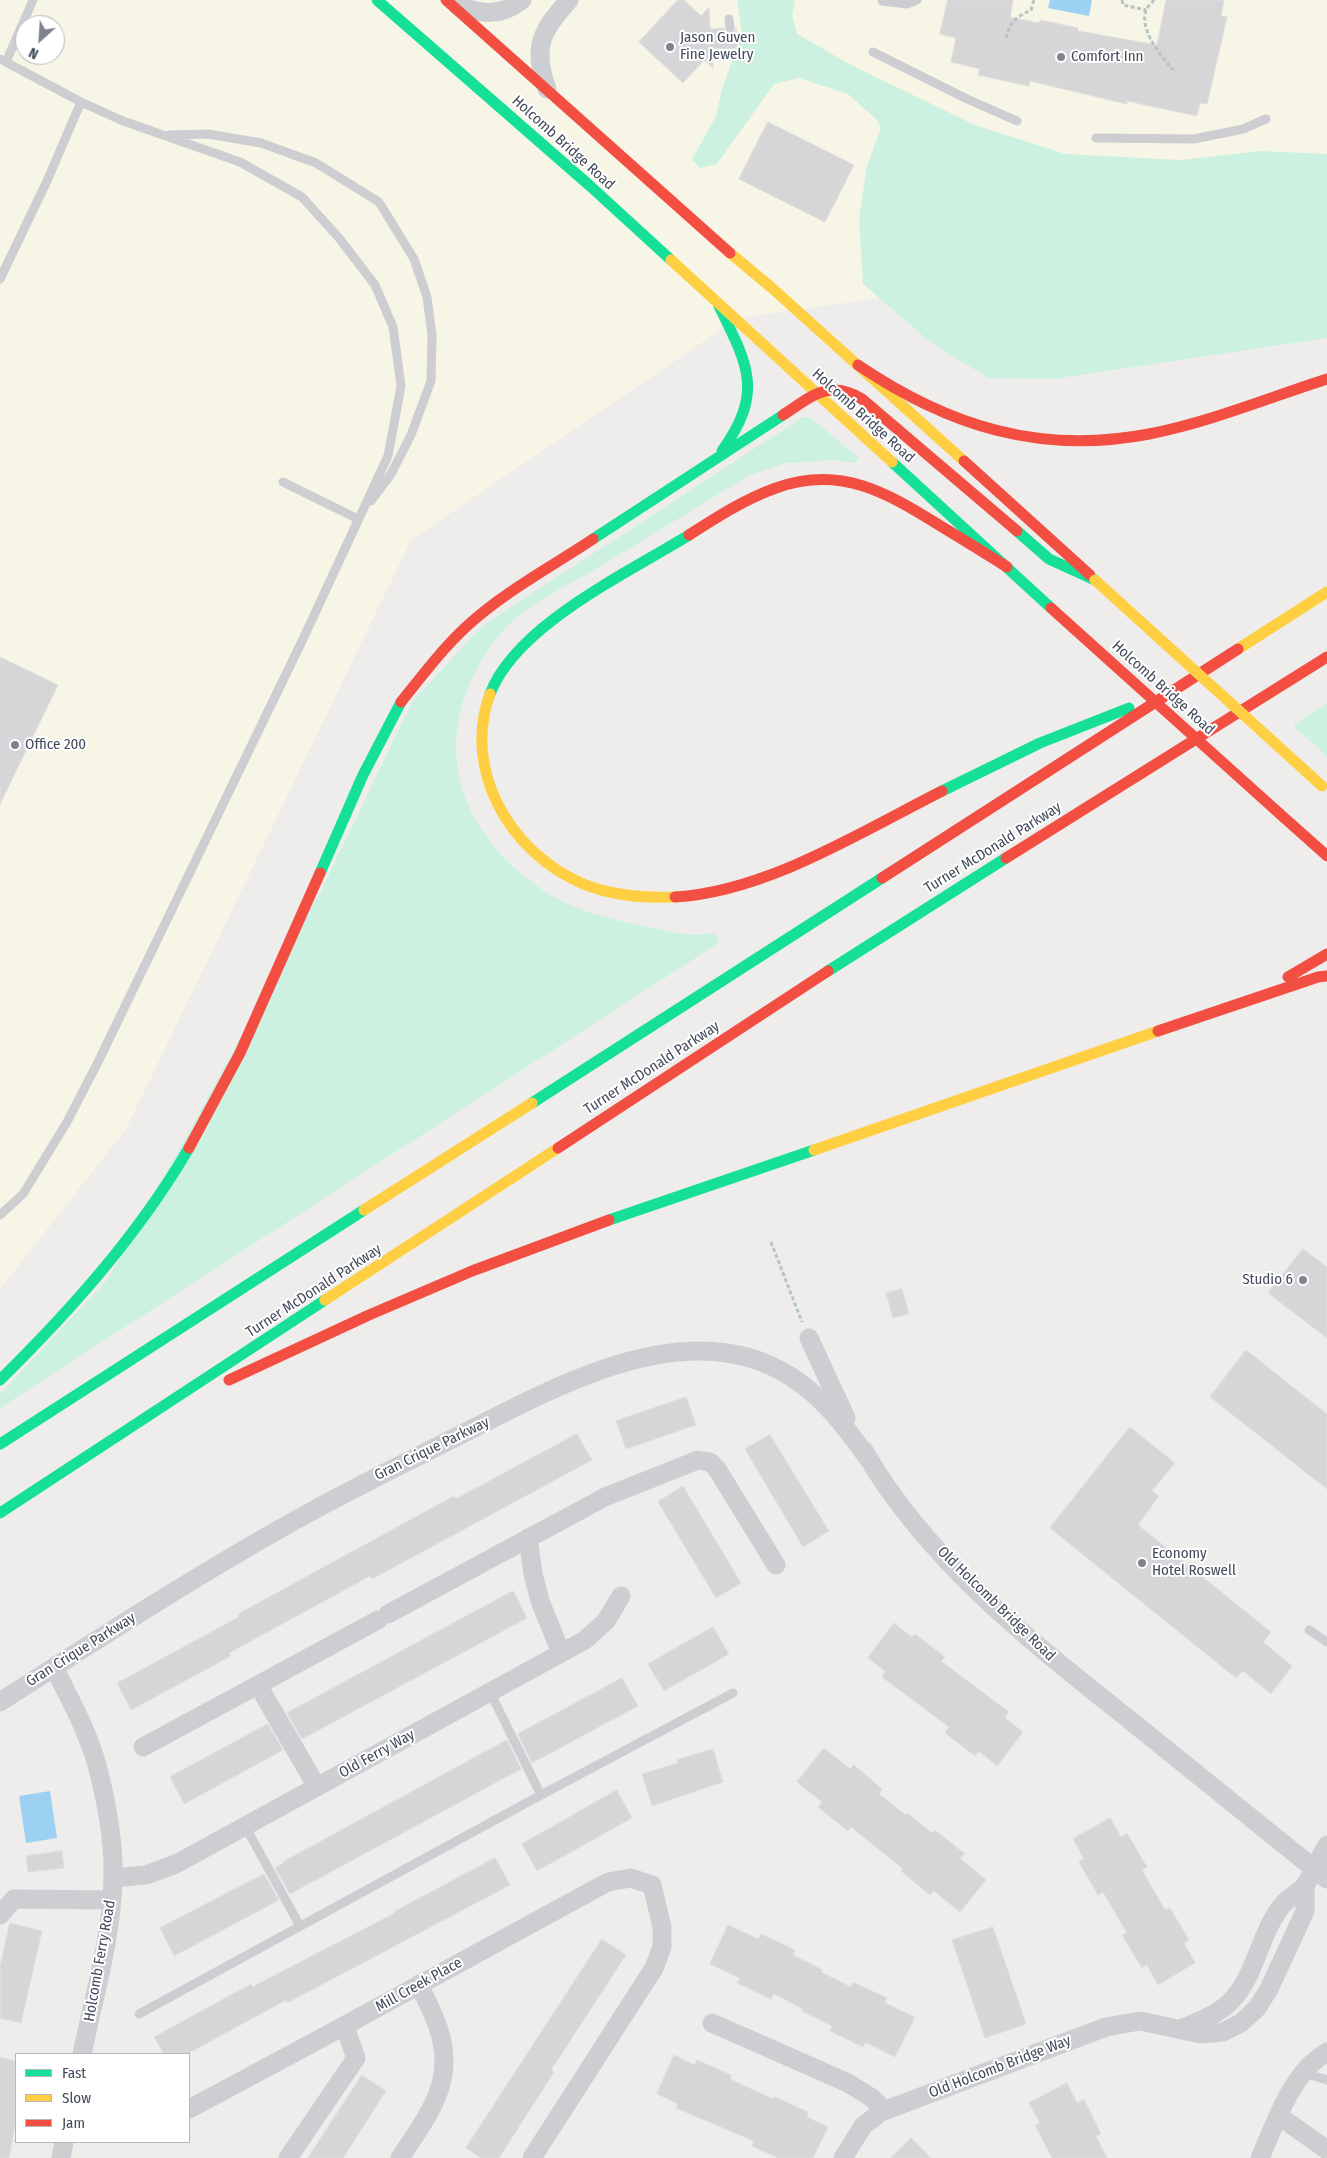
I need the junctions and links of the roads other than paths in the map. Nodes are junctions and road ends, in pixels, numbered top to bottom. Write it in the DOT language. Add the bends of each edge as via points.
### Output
graph roads {
  1 [pos="33,0"];
  2 [pos="377,0"];
  3 [pos="522,0"];
  4 [pos="569,0"];
  5 [pos="917,0"];
  6 [pos="448,1"];
  7 [pos="882,1"];
  8 [pos="873,52"];
  9 [pos="3,60"];
  10 [pos="547,90"];
  11 [pos="81,102"];
  12 [pos="1266,120"];
  13 [pos="1017,121"];
  14 [pos="160,135"];
  15 [pos="1096,138"];
  16 [pos="0,279"];
  17 [pos="720,306"];
  18 [pos="858,366"];
  19 [pos="1327,379"];
  20 [pos="817,394"];
  21 [pos="703,468"];
  22 [pos="282,482"];
  23 [pos="358,519"];
  24 [pos="1008,567"];
  25 [pos="1095,580"];
  26 [pos="1327,592"];
  27 [pos="1327,657"];
  28 [pos="1171,694"];
  29 [pos="1325,788"];
  30 [pos="1327,856"];
  31 [pos="1327,954"];
  32 [pos="1327,976"];
  33 [pos="1248,1000"];
  34 [pos="0,1215"];
  35 [pos="809,1338"];
  36 [pos="0,1380"];
  37 [pos="153,1414"];
  38 [pos="0,1444"];
  39 [pos="870,1461"];
  40 [pos="0,1513"];
  41 [pos="528,1538"];
  42 [pos="776,1564"];
  43 [pos="621,1596"];
  44 [pos="1309,1630"];
  45 [pos="1327,1642"];
  46 [pos="562,1653"];
  47 [pos="54,1667"];
  48 [pos="258,1685"];
  49 [pos="490,1692"];
  50 [pos="733,1692"];
  51 [pos="0,1702"];
  52 [pos="143,1747"];
  53 [pos="317,1787"];
  54 [pos="540,1795"];
  55 [pos="244,1826"];
  56 [pos="1327,1845"];
  57 [pos="1321,1874"];
  58 [pos="113,1878"];
  59 [pos="1306,1886"];
  60 [pos="111,1900"];
  61 [pos="0,1915"];
  62 [pos="300,1926"];
  63 [pos="419,1984"];
  64 [pos="139,2014"];
  65 [pos="712,2024"];
  66 [pos="345,2027"];
  67 [pos="1180,2029"];
  68 [pos="1327,2052"];
  69 [pos="82,2053"];
  70 [pos="1303,2074"];
  71 [pos="1327,2080"];
  72 [pos="190,2108"];
  73 [pos="885,2110"];
  74 [pos="1279,2116"];
  75 [pos="64,2143"];
  76 [pos="1327,2150"];
  77 [pos="62,2158"];
  78 [pos="288,2158"];
  79 [pos="400,2158"];
  80 [pos="532,2158"];
  81 [pos="843,2158"];
  82 [pos="1260,2158"];
  1 -- 9 [label="lane"];
  2 -- 17 [label="main road, Holcomb Bridge Road" via="528,131"];
  3 -- 6 [label="street" via="498,12 480,13"];
  4 -- 10 [label="street" via="553,18 539,46"];
  5 -- 7 [label="lane" via="907,4"];
  6 -- 10 [label="main road, Holcomb Bridge Road"];
  8 -- 13 [label="lane"];
  9 -- 11 [label="lane"];
  10 -- 18 [label="main road, Holcomb Bridge Road"];
  11 -- 14 [label="lane"];
  11 -- 16 [label="lane"];
  12 -- 15 [label="lane" via="1194,139"];
  14 -- 23 [label="lane" via="240,162 302,197 375,285 393,327 401,386 388,456"];
  14 -- 23 [label="lane" via="208,134 261,143 316,163 379,202 414,259 427,296 430,316 431,381 411,435 391,474"];
  17 -- 20 [label="main road, Holcomb Bridge Road"];
  17 -- 21 [label="main road" via="745,362 748,390 739,428 721,452"];
  18 -- 19 [label="main road" via="910,399 960,421 1023,436 1079,441 1131,437 1166,430"];
  18 -- 25 [label="main road, Holcomb Bridge Road"];
  20 -- 21 [label="main road"];
  20 -- 24 [label="main road, Holcomb Bridge Road"];
  20 -- 25 [label="main road" via="833,388 852,392 1049,559"];
  21 -- 36 [label="main road" via="494,604 442,651 398,706 379,740 240,1053 187,1152 148,1213 91,1285 60,1321"];
  22 -- 23 [label="lane"];
  23 -- 34 [label="lane" via="303,639 67,1122 23,1194"];
  24 -- 28 [label="main road" via="896,499 868,486 822,479 768,490 602,589 541,631 515,654 496,678 482,718 482,765 491,794 529,847 583,884 613,893 646,897 704,893 781,871 1034,745"];
  24 -- 30 [label="main road, Holcomb Bridge Road, bridge"];
  25 -- 29 [label="main road, Holcomb Bridge Road, bridge"];
  26 -- 28 [label="main road"];
  27 -- 37 [label="main road, Turner McDonald Parkway" via="880,937"];
  28 -- 38 [label="main road"];
  31 -- 33 [label="main road"];
  32 -- 33 [label="main road"];
  33 -- 37 [label="main road" via="606,1221 472,1271 369,1314"];
  35 -- 39 [label="street, Old Holcomb Bridge Road"];
  37 -- 40 [label="main road, Turner McDonald Parkway"];
  39 -- 47 [label="street, Gran Crique Parkway" via="823,1401 797,1379 769,1364 740,1355 709,1351 661,1355 629,1363 593,1374 524,1404 374,1478 189,1582"];
  39 -- 57 [label="street, Old Holcomb Bridge Road" via="935,1546 1026,1636"];
  41 -- 42 [label="street" via="616,1491 692,1461 704,1460 717,1469"];
  41 -- 46 [label="street" via="540,1600"];
  41 -- 48 [label="street"];
  43 -- 46 [label="street, Old Ferry Way" via="597,1632"];
  44 -- 45 [label="lane"];
  46 -- 49 [label="street, Old Ferry Way"];
  47 -- 51 [label="street, Gran Crique Parkway"];
  47 -- 58 [label="street, Holcomb Ferry Road" via="98,1767 110,1824"];
  48 -- 52 [label="street"];
  48 -- 53 [label="street"];
  49 -- 53 [label="street, Old Ferry Way"];
  49 -- 54 [label="lane"];
  50 -- 54 [label="lane"];
  53 -- 55 [label="street, Old Ferry Way"];
  54 -- 62 [label="lane"];
  55 -- 58 [label="street, Old Ferry Way" via="176,1864 146,1875"];
  55 -- 62 [label="lane"];
  56 -- 57 [label="street, Old Holcomb Bridge Way"];
  57 -- 59 [label="street, Old Holcomb Bridge Way"];
  58 -- 60 [label="street, Holcomb Ferry Road"];
  59 -- 67 [label="street, Old Holcomb Bridge Way" via="1283,1905 1232,2000 1208,2018"];
  59 -- 67 [label="street, Old Holcomb Bridge Way" via="1305,1911 1257,2008 1241,2023 1224,2032 1201,2034"];
  60 -- 61 [label="street" via="14,1899"];
  60 -- 69 [label="street, Holcomb Ferry Road" via="108,1933"];
  62 -- 64 [label="lane"];
  63 -- 66 [label="street, Mill Creek Place"];
  63 -- 79 [label="street" via="438,2026 444,2050 444,2078 435,2104"];
  63 -- 80 [label="street, Mill Creek Place" via="608,1882 631,1878 652,1885 662,1926 662,1947 654,1968"];
  65 -- 73 [label="street" via="848,2083"];
  66 -- 72 [label="street, Mill Creek Place"];
  66 -- 78 [label="street" via="356,2058"];
  67 -- 73 [label="street, Old Holcomb Bridge Way" via="1140,2021 1106,2027"];
  68 -- 70 [label="street"];
  70 -- 71 [label="lane"];
  70 -- 74 [label="street"];
  73 -- 81 [label="street, Old Holcomb Bridge Way" via="863,2126"];
  74 -- 76 [label="street"];
  74 -- 82 [label="street"];
  75 -- 77 [label="street"];
}
